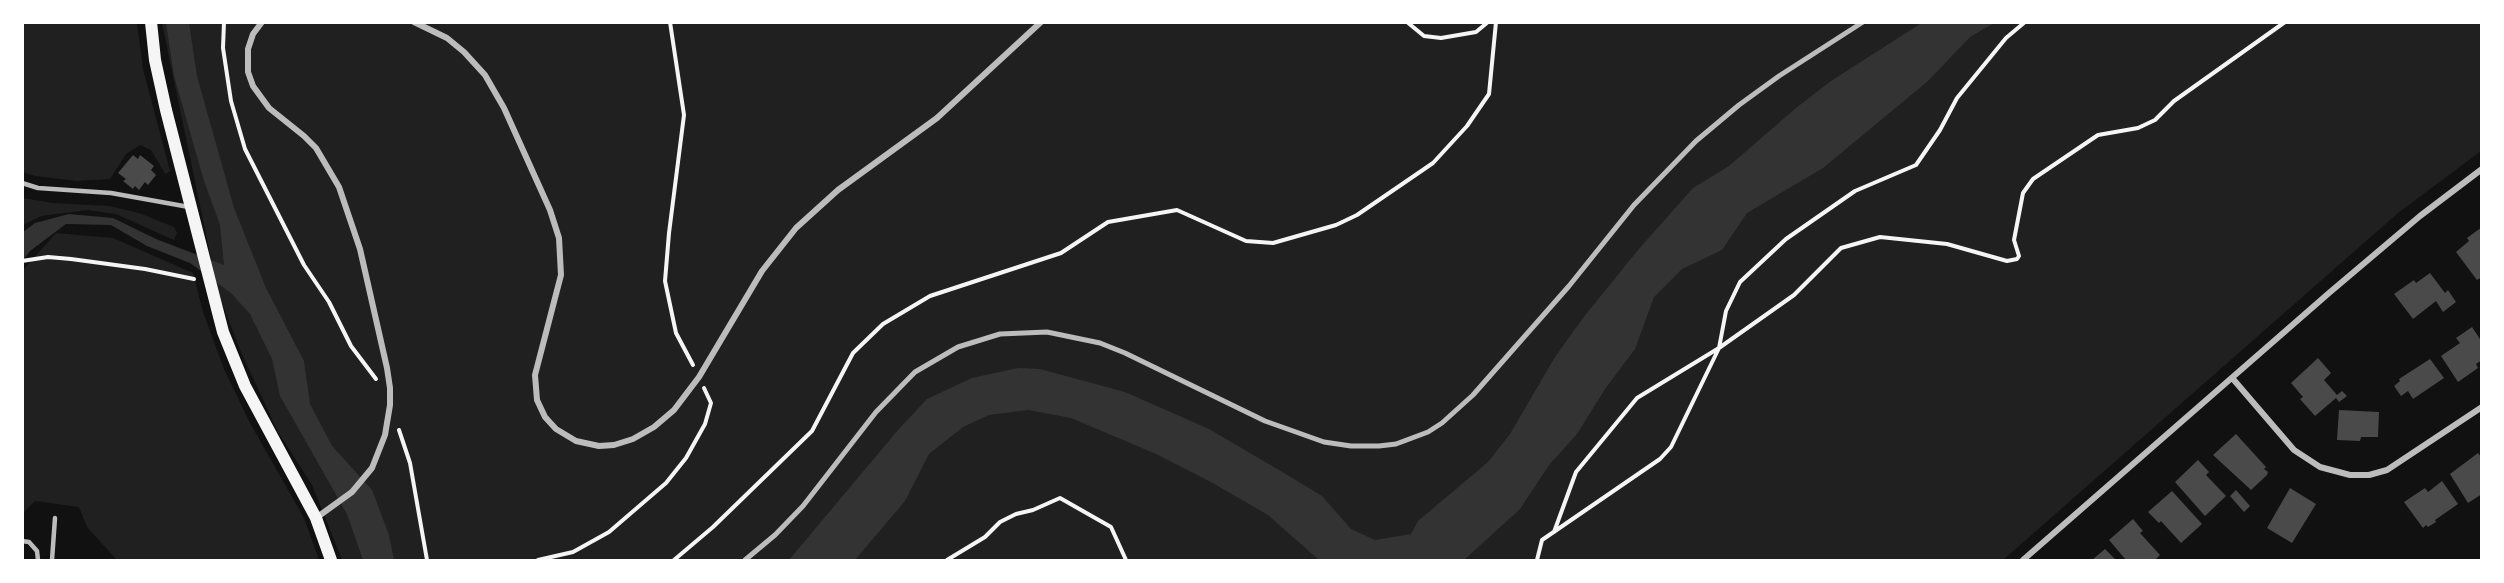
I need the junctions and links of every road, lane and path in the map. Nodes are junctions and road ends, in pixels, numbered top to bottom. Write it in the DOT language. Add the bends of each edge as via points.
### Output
graph roads {
  1 [pos="151,22"];
  2 [pos="224,22"];
  3 [pos="262,22"];
  4 [pos="414,22"];
  5 [pos="670,22"];
  6 [pos="1041,22"];
  7 [pos="1407,22"];
  8 [pos="1488,22"];
  9 [pos="1496,22"];
  10 [pos="1863,22"];
  11 [pos="2025,22"];
  12 [pos="2285,22"];
  13 [pos="2481,169"];
  14 [pos="22,183"];
  15 [pos="191,207"];
  16 [pos="22,261"];
  17 [pos="210,282"];
  18 [pos="1719,348"];
  19 [pos="699,376"];
  20 [pos="2233,379"];
  21 [pos="390,405"];
  22 [pos="2481,407"];
  23 [pos="55,518"];
  24 [pos="316,518"];
  25 [pos="1554,532"];
  26 [pos="22,541"];
  27 [pos="38,561"];
  28 [pos="52,561"];
  29 [pos="332,561"];
  30 [pos="427,561"];
  31 [pos="538,561"];
  32 [pos="674,561"];
  33 [pos="745,561"];
  34 [pos="947,561"];
  35 [pos="1126,561"];
  36 [pos="1537,561"];
  37 [pos="2023,561"];
  1 -- 15 [label="main road" via="158,72"];
  2 -- 21 [label="path" via="223,48 231,101 245,149 304,265"];
  3 -- 21 [label="street" via="248,49 251,79 264,103 320,153 342,193 360,249 387,368"];
  4 -- 19 [label="street" via="447,38 489,81 556,225 561,249 560,283 534,381 537,400 550,423 569,438 594,446 628,441 666,417"];
  5 -- 19 [label="path" via="684,115 665,281 676,333"];
  6 -- 19 [label="street" via="937,118 844,185 796,228 756,279"];
  7 -- 8 [label="path" via="1424,36 1441,38 1476,32"];
  9 -- 32 [label="path" via="1489,94 1467,126 1433,163 1357,215 1273,243 1246,241 1177,210 1108,222 1061,253 930,297 883,324 853,353 812,432"];
  10 -- 33 [label="street" via="1779,76 1696,141 1634,205 1469,400 1428,432 1379,446 1324,442 1265,421 1100,343 1047,332 1000,334 947,352 915,372 876,412 803,506"];
  11 -- 18 [label="path" via="2006,38 1957,98 1916,165 1856,191 1786,239 1740,282 1726,311"];
  12 -- 18 [label="path" via="2174,101 2156,120 2138,128 2098,135 2033,178 2024,193 2014,240 2017,259 2007,261 1947,244 1880,237 1841,248 1794,296"];
  13 -- 20 [label="street" via="2420,216"];
  14 -- 15 [label="lane"];
  15 -- 17 [label="main road"];
  16 -- 17 [label="path" via="71,259"];
  17 -- 24 [label="main road" via="240,376"];
  18 -- 25 [label="path" via="1671,447 1660,459"];
  18 -- 25 [label="path" via="1637,398 1576,472"];
  19 -- 31 [label="path" via="711,404 705,424 666,483 609,532 573,552"];
  20 -- 22 [label="street" via="2294,450 2320,467 2350,475 2387,470"];
  20 -- 37 [label="street"];
  21 -- 24 [label="street" via="382,447 365,478"];
  21 -- 30 [label="path" via="410,463"];
  23 -- 28 [label="lane"];
  24 -- 29 [label="main road"];
  25 -- 36 [label="path" via="1542,540"];
  26 -- 27 [label="lane" via="29,542 37,551"];
  34 -- 35 [label="path" via="985,537 1000,522 1060,498 1111,527"];
}
